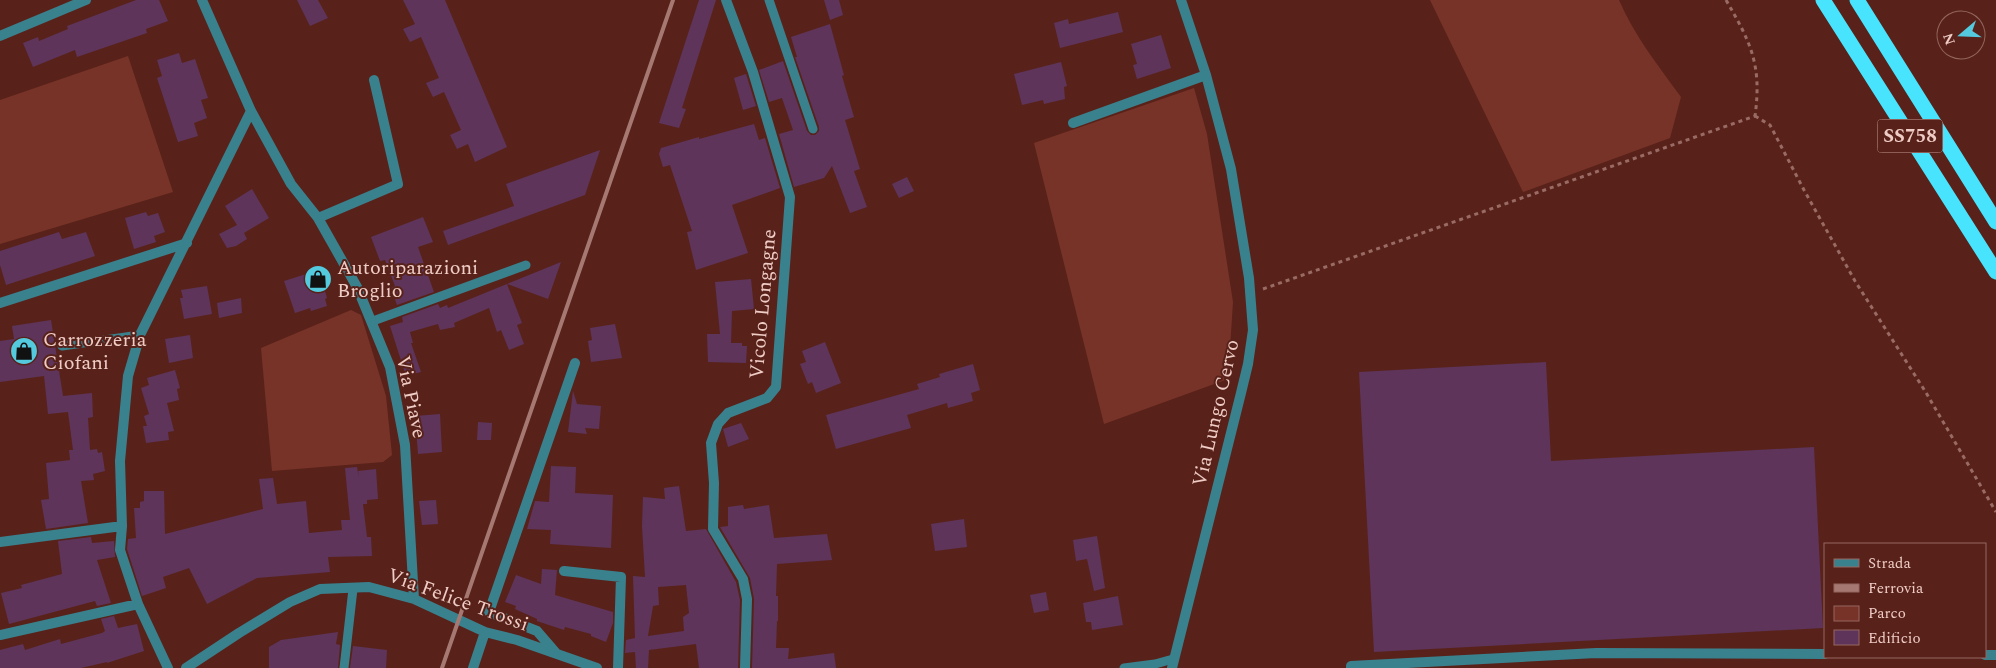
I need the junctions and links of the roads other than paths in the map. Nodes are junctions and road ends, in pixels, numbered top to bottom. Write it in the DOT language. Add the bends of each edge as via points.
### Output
graph roads {
  1 [pos="86,0"];
  2 [pos="202,0"];
  3 [pos="726,0"];
  4 [pos="769,0"];
  5 [pos="1181,0"];
  6 [pos="1823,0"];
  7 [pos="1857,0"];
  8 [pos="0,36"];
  9 [pos="1206,75"];
  10 [pos="374,80"];
  11 [pos="251,111"];
  12 [pos="1073,123"];
  13 [pos="813,129"];
  14 [pos="318,218"];
  15 [pos="1996,222"];
  16 [pos="187,243"];
  17 [pos="526,266"];
  18 [pos="1996,272"];
  19 [pos="0,303"];
  20 [pos="373,321"];
  21 [pos="140,335"];
  22 [pos="62,346"];
  23 [pos="575,363"];
  24 [pos="122,526"];
  25 [pos="0,542"];
  26 [pos="564,571"];
  27 [pos="353,589"];
  28 [pos="414,599"];
  29 [pos="138,604"];
  30 [pos="486,632"];
  31 [pos="0,635"];
  32 [pos="1824,654"];
  33 [pos="557,655"];
  34 [pos="1173,664"];
  35 [pos="168,668"];
  36 [pos="186,668"];
  37 [pos="344,668"];
  38 [pos="473,668"];
  39 [pos="597,668"];
  40 [pos="618,668"];
  41 [pos="746,668"];
  42 [pos="1124,668"];
  43 [pos="1351,668"];
  1 -- 8 [label="street"];
  2 -- 11 [label="street, Via Piave"];
  3 -- 41 [label="street, Vicolo Longagne" via="753,72 790,197 776,387 767,398 728,413 718,424 712,443 713,529 743,579 747,599"];
  4 -- 13 [label="lane"];
  5 -- 9 [label="street, Via Lungo Cervo"];
  6 -- 18 [label="highway, SS758"];
  7 -- 15 [label="highway, SS758"];
  9 -- 12 [label="street"];
  9 -- 34 [label="street, Via Lungo Cervo" via="1231,169 1251,293 1252,330 1248,364"];
  10 -- 14 [label="street" via="398,184"];
  11 -- 14 [label="street, Via Piave" via="291,184"];
  11 -- 16 [label="street"];
  14 -- 20 [label="street, Via Piave" via="358,287"];
  16 -- 19 [label="street"];
  16 -- 21 [label="street"];
  17 -- 20 [label="lane"];
  20 -- 28 [label="street, Via Piave" via="390,367 404,445"];
  21 -- 22 [label="lane"];
  21 -- 24 [label="street" via="128,376 120,461"];
  23 -- 33 [label="street, Via Felice Trossi" via="489,612 537,631"];
  24 -- 25 [label="street"];
  24 -- 29 [label="street" via="120,550"];
  26 -- 40 [label="street" via="620,578"];
  27 -- 28 [label="street, Via Felice Trossi" via="368,588"];
  27 -- 36 [label="street, Via Felice Trossi" via="320,589 290,602"];
  27 -- 37 [label="lane"];
  28 -- 30 [label="street, Via Felice Trossi"];
  29 -- 31 [label="street"];
  29 -- 35 [label="street"];
  30 -- 33 [label="street, Via Felice Trossi"];
  30 -- 38 [label="street"];
  32 -- 43 [label="street" via="1596,653"];
  33 -- 39 [label="street, Via Felice Trossi"];
  34 -- 42 [label="lane"];
}
